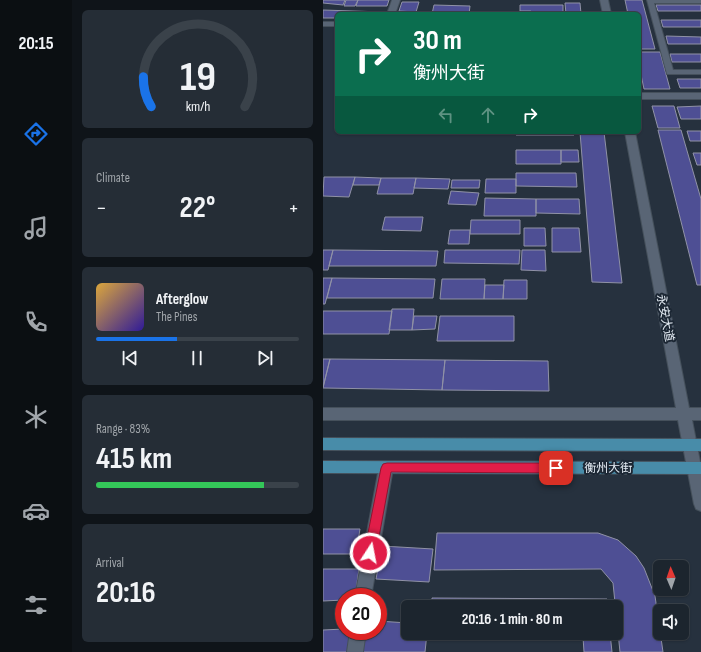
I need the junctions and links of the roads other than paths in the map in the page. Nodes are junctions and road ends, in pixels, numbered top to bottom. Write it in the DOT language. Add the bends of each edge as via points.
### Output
graph roads {
  1 [pos="396,0"];
  2 [pos="604,0"];
  3 [pos="701,1"];
  4 [pos="392,12"];
  5 [pos="607,12"];
  6 [pos="323,24"];
  7 [pos="335,24"];
  8 [pos="701,72"];
  9 [pos="641,96"];
  10 [pos="701,96"];
  11 [pos="630,134"];
  12 [pos="323,414"];
  13 [pos="684,414"];
  14 [pos="701,414"];
  15 [pos="323,444"];
  16 [pos="695,445"];
  17 [pos="323,467"];
  18 [pos="387,468"];
  19 [pos="698,468"];
  20 [pos="701,504"];
  21 [pos="365,588"];
  22 [pos="357,640"];
  23 [pos="355,652"];
  1 -- 4 [label="street"];
  2 -- 5 [label="street"];
  3 -- 8 [label="street" via="650,1 670,72"];
  6 -- 7 [label="street"];
  9 -- 10 [label="street"];
  11 -- 13 [label="street, 永安大道"];
  12 -- 13 [label="street"];
  13 -- 14 [label="street"];
  13 -- 16 [label="street, 永安大道"];
  15 -- 16 [label="main road, 衡州大街"];
  16 -- 19 [label="street, 永安大道"];
  17 -- 18 [label="main road, 衡州大街"];
  18 -- 19 [label="main road, 衡州大街"];
  18 -- 21 [label="street"];
  19 -- 20 [label="street, 永安大道"];
  22 -- 23 [label="street"];
}
